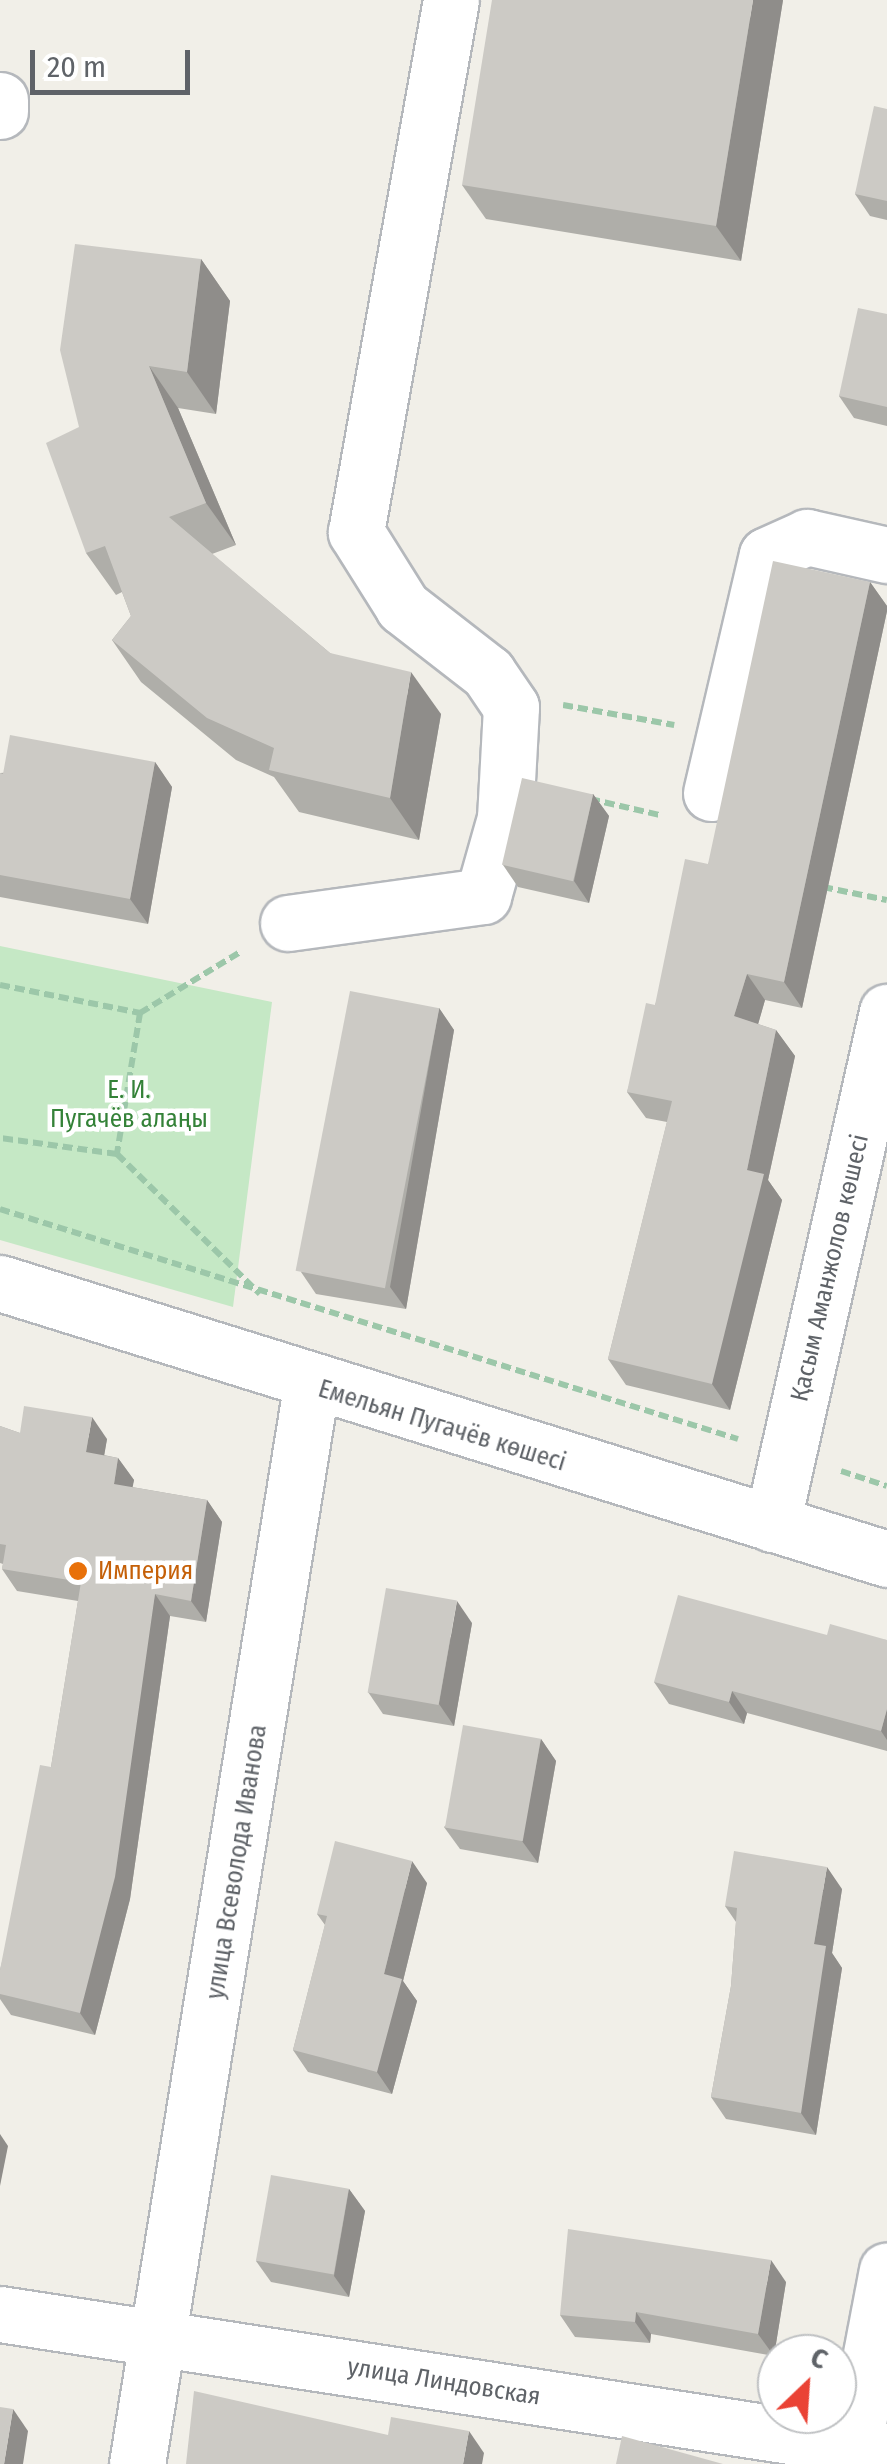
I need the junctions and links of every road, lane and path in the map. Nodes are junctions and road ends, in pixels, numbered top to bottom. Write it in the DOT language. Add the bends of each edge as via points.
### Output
graph roads {
  1 [pos="452,0"];
  2 [pos="0,100"];
  3 [pos="0,111"];
  4 [pos="887,555"];
  5 [pos="503,694"];
  6 [pos="722,734"];
  7 [pos="710,793"];
  8 [pos="288,924"];
  9 [pos="0,984"];
  10 [pos="140,1012"];
  11 [pos="887,1012"];
  12 [pos="0,1138"];
  13 [pos="117,1154"];
  14 [pos="0,1209"];
  15 [pos="0,1282"];
  16 [pos="261,1295"];
  17 [pos="311,1386"];
  18 [pos="788,1454"];
  19 [pos="887,1486"];
  20 [pos="772,1524"];
  21 [pos="887,1559"];
  22 [pos="887,2270"];
  23 [pos="0,2314"];
  24 [pos="163,2337"];
  25 [pos="864,2454"];
  26 [pos="137,2464"];
  1 -- 5 [label="street" via="356,532 403,607"];
  2 -- 3 [label="street"];
  4 -- 6 [label="street" via="807,537 767,555"];
  5 -- 6 [label="path"];
  5 -- 8 [label="street" via="515,754 483,896"];
  6 -- 7 [label="street"];
  8 -- 10 [label="path"];
  9 -- 10 [label="path"];
  10 -- 13 [label="path"];
  11 -- 18 [label="street, Қасым Аманжолов көшесі"];
  12 -- 13 [label="path"];
  13 -- 16 [label="path"];
  14 -- 16 [label="path"];
  15 -- 17 [label="street, Емельян Пугачёв көшесі"];
  16 -- 18 [label="path"];
  17 -- 20 [label="street, Емельян Пугачёв көшесі"];
  17 -- 24 [label="street, улица Всеволода Иванова"];
  18 -- 19 [label="path"];
  18 -- 20 [label="street, Қасым Аманжолов көшесі"];
  20 -- 21 [label="street, Емельян Пугачёв көшесі"];
  22 -- 25 [label="street"];
  23 -- 24 [label="street, улица Линдовская"];
  24 -- 25 [label="street, улица Линдовская"];
  24 -- 26 [label="street, улица Всеволода Иванова"];
}
